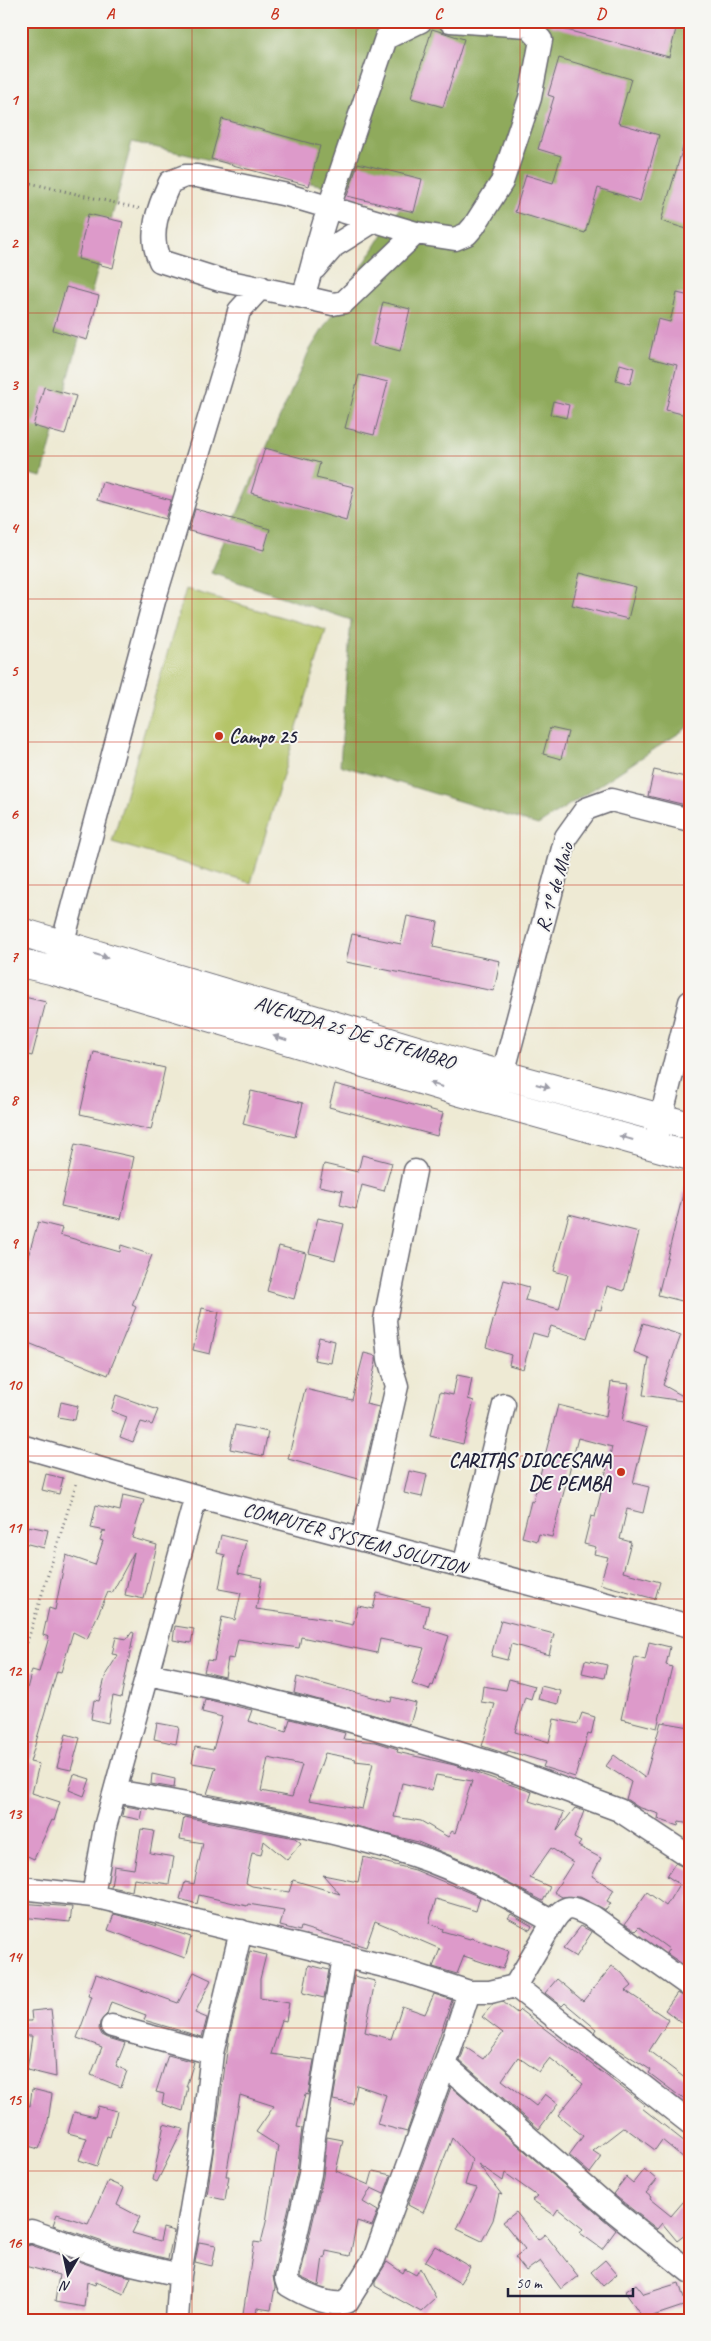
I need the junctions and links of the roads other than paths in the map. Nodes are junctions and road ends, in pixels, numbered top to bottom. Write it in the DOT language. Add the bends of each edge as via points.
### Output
graph roads {
  1 [pos="420,21"];
  2 [pos="450,21"];
  3 [pos="329,207"];
  4 [pos="374,221"];
  5 [pos="416,233"];
  6 [pos="310,274"];
  7 [pos="220,280"];
  8 [pos="261,287"];
  9 [pos="302,297"];
  10 [pos="239,311"];
  11 [pos="690,820"];
  12 [pos="21,932"];
  13 [pos="63,945"];
  14 [pos="21,963"];
  15 [pos="55,971"];
  16 [pos="690,1002"];
  17 [pos="467,1065"];
  18 [pos="503,1074"];
  19 [pos="461,1092"];
  20 [pos="660,1119"];
  21 [pos="690,1126"];
  22 [pos="654,1146"];
  23 [pos="690,1156"];
  24 [pos="415,1171"];
  25 [pos="504,1405"];
  26 [pos="21,1446"];
  27 [pos="196,1496"];
  28 [pos="362,1540"];
  29 [pos="464,1566"];
  30 [pos="690,1626"];
  31 [pos="148,1674"];
  32 [pos="116,1791"];
  33 [pos="690,1857"];
  34 [pos="21,1888"];
  35 [pos="93,1896"];
  36 [pos="553,1922"];
  37 [pos="242,1931"];
  38 [pos="344,1957"];
  39 [pos="515,1986"];
  40 [pos="690,1986"];
  41 [pos="469,1992"];
  42 [pos="112,2026"];
  43 [pos="212,2053"];
  44 [pos="446,2065"];
  45 [pos="690,2123"];
  46 [pos="21,2234"];
  47 [pos="690,2272"];
  48 [pos="180,2275"];
  49 [pos="177,2320"];
  1 -- 3 [label="street" via="386,38"];
  2 -- 5 [label="street" via="528,26 541,40 530,98 520,129 502,182 484,212 467,234 455,239"];
  3 -- 4 [label="street"];
  3 -- 6 [label="street"];
  3 -- 7 [label="street" via="198,176 185,176 170,182 157,212 154,249 160,261"];
  4 -- 5 [label="street"];
  4 -- 6 [label="street" via="334,246"];
  5 -- 9 [label="street" via="344,302 333,304"];
  6 -- 9 [label="street"];
  7 -- 8 [label="street"];
  7 -- 10 [label="street"];
  8 -- 9 [label="street"];
  8 -- 10 [label="street"];
  10 -- 13 [label="street" via="154,601"];
  11 -- 18 [label="street, R. 1º de Maio" via="612,800 586,808 566,837"];
  12 -- 13 [label="highway, AVENIDA 25 DE SETEMBRO"];
  13 -- 15 [label="street"];
  13 -- 17 [label="highway, AVENIDA 25 DE SETEMBRO, one-way"];
  14 -- 15 [label="highway, AVENIDA 25 DE SETEMBRO"];
  19 -- 15 [label="highway, AVENIDA 25 DE SETEMBRO, one-way"];
  16 -- 20 [label="street"];
  17 -- 18 [label="highway, AVENIDA 25 DE SETEMBRO"];
  17 -- 19 [label="highway"];
  18 -- 20 [label="highway, AVENIDA 25 DE SETEMBRO, one-way"];
  22 -- 19 [label="highway, AVENIDA 25 DE SETEMBRO, one-way"];
  20 -- 21 [label="highway, AVENIDA 25 DE SETEMBRO"];
  20 -- 22 [label="street"];
  22 -- 23 [label="highway, AVENIDA 25 DE SETEMBRO"];
  24 -- 28 [label="street" via="385,1320 389,1359 397,1386"];
  25 -- 29 [label="street"];
  26 -- 27 [label="street, COMPUTER SYSTEM SOLUTION"];
  27 -- 28 [label="street, COMPUTER SYSTEM SOLUTION"];
  27 -- 31 [label="street"];
  28 -- 29 [label="street, COMPUTER SYSTEM SOLUTION"];
  29 -- 30 [label="street, COMPUTER SYSTEM SOLUTION"];
  31 -- 32 [label="street"];
  31 -- 33 [label="street" via="348,1720 495,1764 619,1810"];
  32 -- 35 [label="street" via="105,1827"];
  32 -- 36 [label="street" via="327,1831 414,1856 480,1882"];
  34 -- 35 [label="street"];
  35 -- 37 [label="street"];
  36 -- 39 [label="street"];
  36 -- 40 [label="street" via="566,1908 593,1917"];
  37 -- 38 [label="street"];
  37 -- 43 [label="street"];
  38 -- 41 [label="street" via="401,1970"];
  38 -- 44 [label="street" via="310,2174 286,2279 288,2285 330,2302 347,2302 374,2259"];
  39 -- 41 [label="street" via="490,1992"];
  39 -- 45 [label="street"];
  41 -- 44 [label="street"];
  42 -- 43 [label="street"];
  43 -- 48 [label="street" via="201,2150"];
  44 -- 47 [label="street" via="611,2209"];
  46 -- 48 [label="street" via="31,2230 111,2259"];
  48 -- 49 [label="street"];
}
